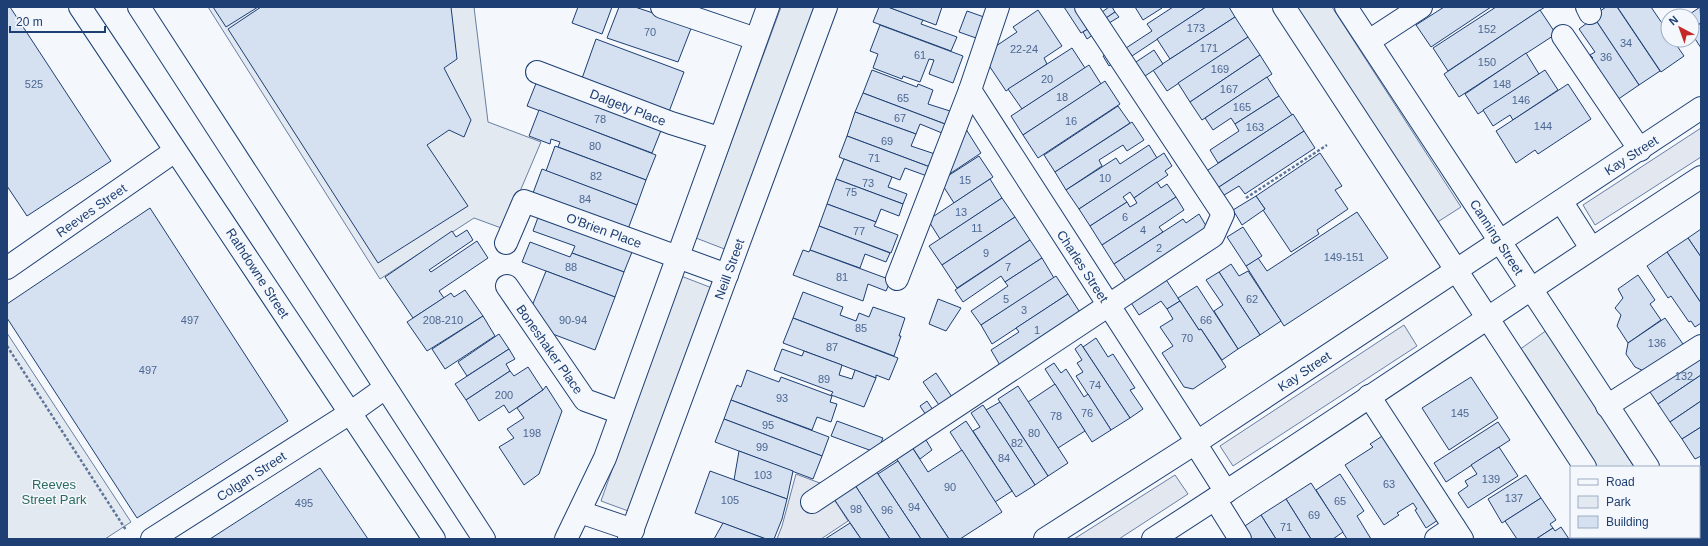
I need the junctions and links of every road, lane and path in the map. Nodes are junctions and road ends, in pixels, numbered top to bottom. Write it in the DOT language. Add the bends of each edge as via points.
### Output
graph roads {
  1 [pos="80,7"];
  2 [pos="139,7"];
  3 [pos="662,7"];
  4 [pos="768,7"];
  5 [pos="826,7"];
  6 [pos="998,7"];
  7 [pos="1086,7"];
  8 [pos="1284,7"];
  9 [pos="1346,7"];
  10 [pos="1421,7"];
  11 [pos="1563,36"];
  12 [pos="756,40"];
  13 [pos="1369,41"];
  14 [pos="537,72"];
  15 [pos="970,90"];
  16 [pos="1701,108"];
  17 [pos="719,138"];
  18 [pos="1327,145"];
  19 [pos="1640,150"];
  20 [pos="175,151"];
  21 [pos="1701,177"];
  22 [pos="1561,201"];
  23 [pos="1222,214"];
  24 [pos="1500,241"];
  25 [pos="506,243"];
  26 [pos="1591,248"];
  27 [pos="676,256"];
  28 [pos="7,268"];
  29 [pos="1456,270"];
  30 [pos="727,275"];
  31 [pos="897,279"];
  32 [pos="507,286"];
  33 [pos="1532,289"];
  34 [pos="1108,306"];
  35 [pos="1487,318"];
  36 [pos="7,346"];
  37 [pos="1701,346"];
  38 [pos="385,388"];
  39 [pos="1369,396"];
  40 [pos="1608,406"];
  41 [pos="350,413"];
  42 [pos="621,413"];
  43 [pos="1196,443"];
  44 [pos="1584,466"];
  45 [pos="1647,466"];
  46 [pos="1220,496"];
  47 [pos="812,502"];
  48 [pos="580,512"];
  49 [pos="1458,533"];
  50 [pos="129,534"];
  51 [pos="631,534"];
  52 [pos="152,539"];
  53 [pos="434,539"];
  54 [pos="484,539"];
  55 [pos="566,539"];
  56 [pos="1045,539"];
  57 [pos="1153,539"];
  58 [pos="1240,539"];
  59 [pos="1436,539"];
  1 -- 20 [label="street, Rathdowne Street"];
  2 -- 38 [label="street" via="268,203"];
  3 -- 12 [label="street"];
  4 -- 12 [label="street"];
  5 -- 30 [label="street, Neill Street"];
  6 -- 15 [label="street"];
  7 -- 23 [label="street"];
  8 -- 29 [label="street"];
  9 -- 13 [label="street, Canning Street"];
  10 -- 13 [label="street"];
  11 -- 19 [label="street"];
  12 -- 17 [label="street"];
  13 -- 24 [label="street, Canning Street"];
  14 -- 17 [label="street, Dalgety Place" via="671,123"];
  15 -- 31 [label="street"];
  15 -- 34 [label="street, Charles Street"];
  16 -- 19 [label="street, Kay Street"];
  17 -- 27 [label="street"];
  18 -- 23 [label="path"];
  19 -- 22 [label="street, Kay Street"];
  20 -- 28 [label="street, Reeves Street"];
  20 -- 41 [label="street, Rathdowne Street"];
  21 -- 26 [label="street"];
  22 -- 24 [label="street, Kay Street"];
  22 -- 26 [label="street"];
  23 -- 34 [label="street" via="1213,236"];
  24 -- 29 [label="street, Kay Street"];
  24 -- 33 [label="street, Canning Street"];
  25 -- 27 [label="street, O'Brien Place" via="524,201"];
  26 -- 33 [label="street"];
  27 -- 30 [label="street, O'Brien Place"];
  27 -- 42 [label="street"];
  29 -- 35 [label="street"];
  29 -- 43 [label="street, Kay Street"];
  30 -- 51 [label="street, Neill Street"];
  32 -- 42 [label="street, Boneshaker Place" via="585,400"];
  33 -- 35 [label="street"];
  33 -- 40 [label="street, Canning Street"];
  34 -- 43 [label="street, Charles Street"];
  34 -- 47 [label="street"];
  35 -- 39 [label="street"];
  35 -- 44 [label="street"];
  36 -- 50 [label="path"];
  37 -- 40 [label="street"];
  38 -- 41 [label="street, Colgan Street"];
  38 -- 54 [label="street"];
  39 -- 46 [label="street"];
  39 -- 49 [label="street"];
  40 -- 45 [label="street, Canning Street"];
  41 -- 52 [label="street, Colgan Street"];
  41 -- 53 [label="street, Rathdowne Street"];
  42 -- 48 [label="street" via="597,477"];
  43 -- 46 [label="street, Charles Street"];
  43 -- 56 [label="street, Kay Street"];
  46 -- 57 [label="street"];
  46 -- 58 [label="street, Charles Street"];
  48 -- 51 [label="street, Neill Street"];
  48 -- 55 [label="street"];
  49 -- 59 [label="street"];
}
